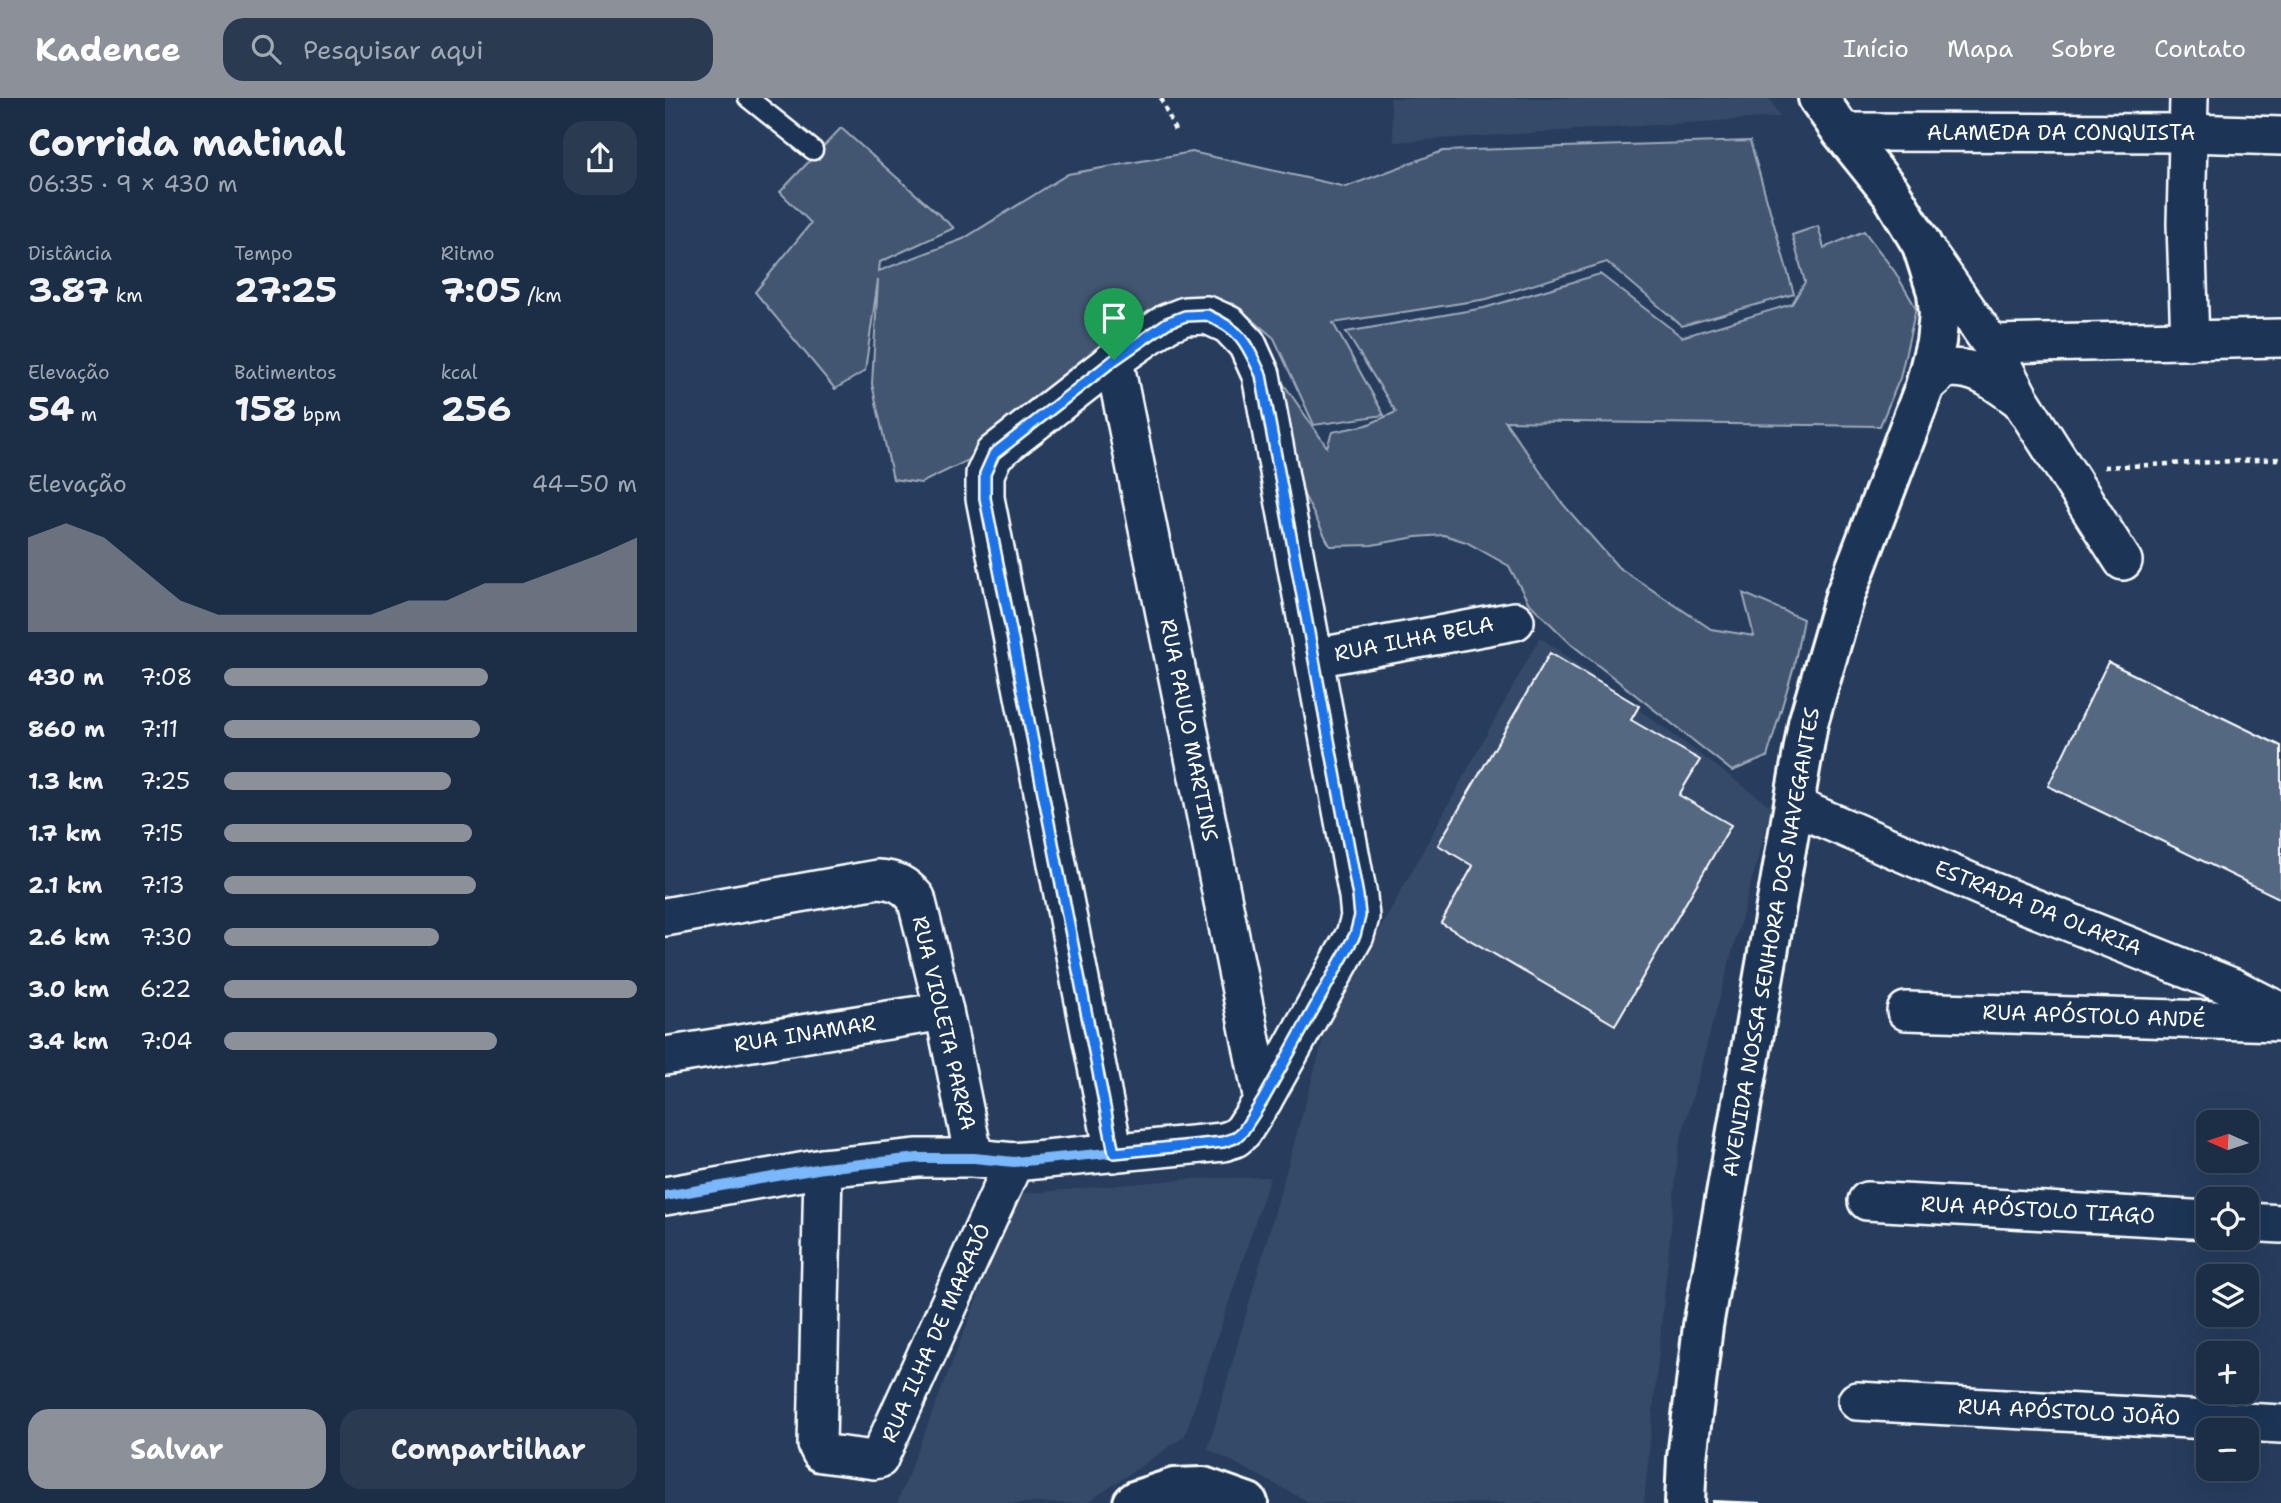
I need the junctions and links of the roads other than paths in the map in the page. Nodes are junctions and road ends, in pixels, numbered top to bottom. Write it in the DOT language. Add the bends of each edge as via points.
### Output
graph roads {
  1 [pos="748,98"];
  2 [pos="1818,98"];
  3 [pos="2190,115"];
  4 [pos="1842,132"];
  5 [pos="2281,136"];
  6 [pos="813,150"];
  7 [pos="1922,245"];
  8 [pos="2281,338"];
  9 [pos="2190,341"];
  10 [pos="1991,344"];
  11 [pos="1114,360"];
  12 [pos="1925,386"];
  13 [pos="2020,400"];
  14 [pos="2123,561"];
  15 [pos="1515,621"];
  16 [pos="1314,658"];
  17 [pos="1794,806"];
  18 [pos="665,917"];
  19 [pos="944,1011"];
  20 [pos="1906,1011"];
  21 [pos="2281,1012"];
  22 [pos="2281,1022"];
  23 [pos="665,1056"];
  24 [pos="1263,1100"];
  25 [pos="1114,1153"];
  26 [pos="974,1158"];
  27 [pos="1014,1162"];
  28 [pos="823,1168"];
  29 [pos="665,1196"];
  30 [pos="1867,1201"];
  31 [pos="2196,1219"];
  32 [pos="2259,1223"];
  33 [pos="2281,1224"];
  34 [pos="1857,1401"];
  35 [pos="2281,1424"];
  36 [pos="1133,1503"];
  37 [pos="1248,1503"];
  38 [pos="1685,1503"];
  1 -- 6 [label="lane"];
  2 -- 4 [label="main road, AVENIDA NOSSA SENHORA DOS NAVEGANTES"];
  3 -- 4 [label="street, ALAMEDA DA CONQUISTA"];
  3 -- 5 [label="street, ALAMEDA DA CONQUISTA"];
  3 -- 9 [label="street" via="2186,224"];
  4 -- 7 [label="main road, AVENIDA NOSSA SENHORA DOS NAVEGANTES" via="1891,193"];
  7 -- 10 [label="street"];
  7 -- 12 [label="main road, AVENIDA NOSSA SENHORA DOS NAVEGANTES" via="1939,314"];
  8 -- 9 [label="street"];
  9 -- 10 [label="street"];
  10 -- 13 [label="street"];
  11 -- 16 [label="street" via="1167,323 1185,316 1207,315 1229,325 1247,344 1261,375"];
  11 -- 24 [label="street, RUA PAULO MARTINS"];
  11 -- 25 [label="street" via="994,454 985,474 985,498"];
  12 -- 13 [label="street" via="1944,369 1966,368 1985,374"];
  12 -- 17 [label="main road, AVENIDA NOSSA SENHORA DOS NAVEGANTES" via="1845,596 1808,723"];
  13 -- 14 [label="street"];
  15 -- 16 [label="street, RUA ILHA BELA"];
  16 -- 24 [label="street" via="1360,916 1355,935"];
  17 -- 21 [label="street, ESTRADA DA OLARIA" via="2232,987"];
  17 -- 38 [label="main road, AVENIDA NOSSA SENHORA DOS NAVEGANTES" via="1703,1325"];
  18 -- 19 [label="street, RUA VIOLETA PARRA" via="894,880 916,898"];
  19 -- 23 [label="street, RUA INAMAR"];
  19 -- 26 [label="street, RUA VIOLETA PARRA"];
  20 -- 22 [label="street, RUA APÓSTOLO ANDÉ"];
  24 -- 25 [label="street" via="1235,1138"];
  25 -- 27 [label="street"];
  26 -- 27 [label="street"];
  26 -- 28 [label="street" via="918,1158"];
  27 -- 28 [label="street, RUA ILHA DE MARAJÓ" via="879,1459 874,1460 821,1453 817,1446"];
  28 -- 29 [label="street"];
  30 -- 31 [label="street, RUA APÓSTOLO TIAGO"];
  32 -- 33 [label="street"];
  34 -- 35 [label="street, RUA APÓSTOLO JOÃO"];
  36 -- 37 [label="main road" via="1174,1488 1203,1487"];
}
